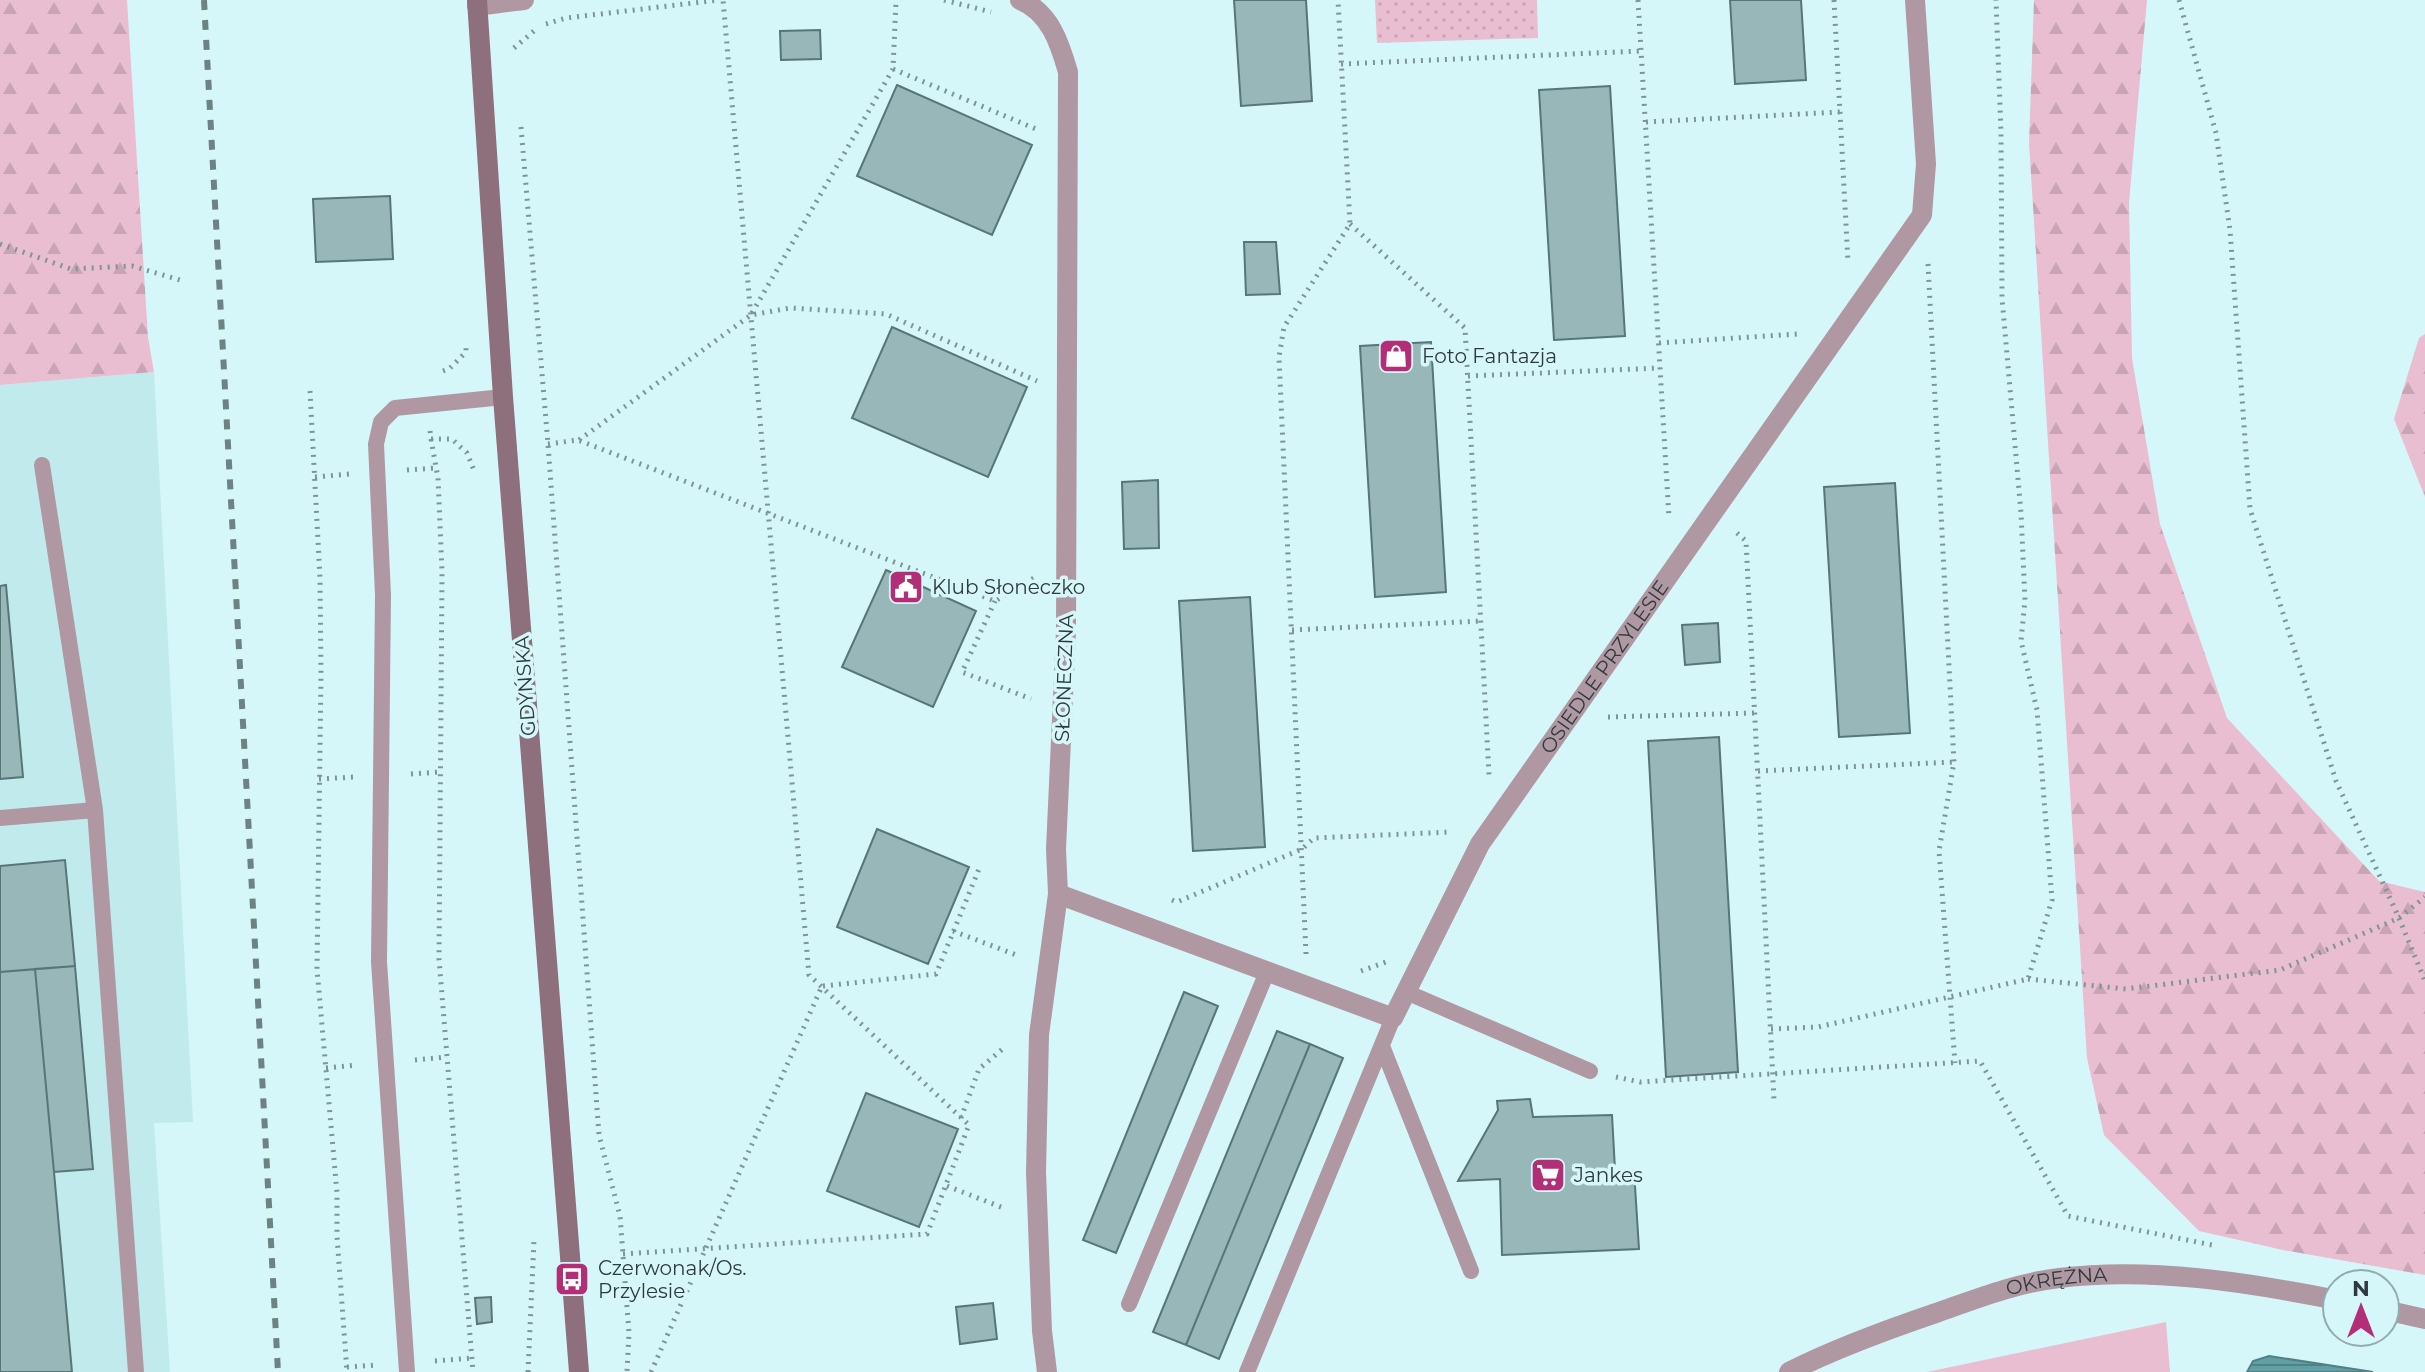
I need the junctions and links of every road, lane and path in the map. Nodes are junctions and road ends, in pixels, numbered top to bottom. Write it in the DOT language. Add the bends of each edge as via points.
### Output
graph roads {
  1 [pos="524,0"];
  2 [pos="721,0"];
  3 [pos="896,0"];
  4 [pos="972,0"];
  5 [pos="1020,0"];
  6 [pos="1338,0"];
  7 [pos="1638,0"];
  8 [pos="1834,0"];
  9 [pos="1915,0"];
  10 [pos="1996,0"];
  11 [pos="2179,0"];
  12 [pos="477,3"];
  13 [pos="967,6"];
  14 [pos="513,42"];
  15 [pos="1641,51"];
  16 [pos="1341,64"];
  17 [pos="893,69"];
  18 [pos="519,112"];
  19 [pos="1840,112"];
  20 [pos="1646,122"];
  21 [pos="1045,133"];
  22 [pos="1350,224"];
  23 [pos="0,244"];
  24 [pos="1900,247"];
  25 [pos="1848,267"];
  26 [pos="180,280"];
  27 [pos="751,315"];
  28 [pos="1806,323"];
  29 [pos="466,340"];
  30 [pos="1659,343"];
  31 [pos="1660,368"];
  32 [pos="1468,376"];
  33 [pos="1045,385"];
  34 [pos="310,391"];
  35 [pos="503,397"];
  36 [pos="428,403"];
  37 [pos="431,439"];
  38 [pos="578,440"];
  39 [pos="548,444"];
  40 [pos="42,465"];
  41 [pos="476,478"];
  42 [pos="768,514"];
  43 [pos="1715,514"];
  44 [pos="1669,524"];
  45 [pos="1036,578"];
  46 [pos="995,601"];
  47 [pos="1481,621"];
  48 [pos="1292,630"];
  49 [pos="1032,699"];
  50 [pos="1755,713"];
  51 [pos="1568,718"];
  52 [pos="1499,762"];
  53 [pos="1954,762"];
  54 [pos="1758,771"];
  55 [pos="1490,774"];
  56 [pos="1483,786"];
  57 [pos="95,810"];
  58 [pos="0,818"];
  59 [pos="1451,845"];
  60 [pos="1302,849"];
  61 [pos="979,869"];
  62 [pos="1058,894"];
  63 [pos="1162,897"];
  64 [pos="2425,897"];
  65 [pos="2399,918"];
  66 [pos="953,931"];
  67 [pos="1021,957"];
  68 [pos="1387,961"];
  69 [pos="1347,969"];
  70 [pos="1267,972"];
  71 [pos="2028,979"];
  72 [pos="2425,981"];
  73 [pos="1297,983"];
  74 [pos="822,986"];
  75 [pos="1406,992"];
  76 [pos="1950,995"];
  77 [pos="1393,1018"];
  78 [pos="1771,1029"];
  79 [pos="1012,1041"];
  80 [pos="1382,1046"];
  81 [pos="1955,1063"];
  82 [pos="1590,1071"];
  83 [pos="1773,1075"];
  84 [pos="1774,1100"];
  85 [pos="961,1118"];
  86 [pos="947,1186"];
  87 [pos="1009,1211"];
  88 [pos="534,1237"];
  89 [pos="2223,1247"];
  90 [pos="706,1250"];
  91 [pos="623,1254"];
  92 [pos="1471,1271"];
  93 [pos="2321,1297"];
  94 [pos="1129,1304"];
  95 [pos="2401,1314"];
  96 [pos="2425,1319"];
  97 [pos="136,1372"];
  98 [pos="347,1372"];
  99 [pos="407,1372"];
  100 [pos="473,1372"];
  101 [pos="528,1372"];
  102 [pos="579,1372"];
  103 [pos="627,1372"];
  104 [pos="651,1372"];
  105 [pos="1047,1372"];
  106 [pos="1247,1372"];
  107 [pos="1789,1372"];
  1 -- 12 [label="street"];
  2 -- 14 [label="path" via="566,18 548,22 514,48"];
  2 -- 27 [label="path"];
  3 -- 17 [label="path"];
  4 -- 13 [label="path"];
  5 -- 62 [label="street, SŁONECZNA" via="1056,33 1068,72 1066,615"];
  6 -- 16 [label="path"];
  7 -- 15 [label="path"];
  8 -- 19 [label="path"];
  9 -- 24 [label="street, OSIEDLE PRZYLESIE" via="1926,164 1922,215"];
  10 -- 71 [label="path" via="2002,298 2021,513 2021,641 2037,710 2052,900"];
  11 -- 65 [label="path" via="2216,133 2228,216 2250,509 2336,781"];
  12 -- 35 [label="main road, GDYŃSKA"];
  15 -- 16 [label="path"];
  15 -- 20 [label="path"];
  16 -- 22 [label="path"];
  17 -- 21 [label="path"];
  17 -- 27 [label="path"];
  18 -- 39 [label="path"];
  19 -- 20 [label="path"];
  19 -- 25 [label="path"];
  20 -- 30 [label="path"];
  22 -- 32 [label="path" via="1465,328"];
  22 -- 48 [label="path" via="1284,327 1279,357"];
  23 -- 26 [label="path" via="71,269 132,266"];
  24 -- 43 [label="street, OSIEDLE PRZYLESIE"];
  24 -- 53 [label="path" via="1928,264"];
  27 -- 33 [label="path" via="790,308 886,314"];
  27 -- 38 [label="path"];
  27 -- 42 [label="path"];
  28 -- 30 [label="path" via="1797,334"];
  29 -- 36 [label="path" via="466,352 449,369 426,375"];
  30 -- 31 [label="path"];
  31 -- 32 [label="path"];
  31 -- 44 [label="path"];
  32 -- 47 [label="path"];
  34 -- 98 [label="path" via="320,578 317,969"];
  35 -- 36 [label="lane"];
  35 -- 102 [label="main road, GDYŃSKA"];
  36 -- 37 [label="path"];
  36 -- 99 [label="lane" via="395,408 381,422 376,444 383,595 379,962"];
  37 -- 41 [label="path" via="452,439 467,453"];
  37 -- 100 [label="path" via="442,572 439,959"];
  38 -- 39 [label="path"];
  38 -- 42 [label="path"];
  39 -- 91 [label="path" via="599,1135 620,1216"];
  40 -- 57 [label="lane"];
  42 -- 46 [label="path"];
  42 -- 74 [label="path" via="809,975"];
  43 -- 50 [label="path" via="1746,541"];
  43 -- 51 [label="street, OSIEDLE PRZYLESIE"];
  45 -- 46 [label="path"];
  46 -- 49 [label="path" via="962,672"];
  47 -- 48 [label="path"];
  47 -- 55 [label="path"];
  48 -- 60 [label="path"];
  50 -- 51 [label="path"];
  50 -- 54 [label="path"];
  51 -- 75 [label="street, OSIEDLE PRZYLESIE" via="1480,844"];
  52 -- 55 [label="path"];
  53 -- 54 [label="path"];
  53 -- 76 [label="path" via="1939,851"];
  54 -- 78 [label="path"];
  55 -- 56 [label="path"];
  57 -- 58 [label="lane"];
  57 -- 97 [label="lane"];
  59 -- 60 [label="path" via="1458,832 1314,838"];
  60 -- 63 [label="path" via="1177,902"];
  60 -- 73 [label="path" via="1306,958"];
  61 -- 66 [label="path"];
  62 -- 70 [label="street"];
  62 -- 105 [label="street, SŁONECZNA" via="1038,1065 1036,1172"];
  64 -- 65 [label="path"];
  65 -- 71 [label="path" via="2280,970 2126,989"];
  65 -- 72 [label="path"];
  66 -- 67 [label="path"];
  66 -- 74 [label="path" via="936,974"];
  68 -- 69 [label="path" via="1362,971"];
  70 -- 73 [label="street"];
  70 -- 94 [label="lane"];
  71 -- 76 [label="path"];
  73 -- 77 [label="street"];
  74 -- 85 [label="path"];
  74 -- 90 [label="path"];
  75 -- 77 [label="street, OSIEDLE PRZYLESIE"];
  75 -- 82 [label="lane"];
  76 -- 78 [label="path" via="1818,1027"];
  76 -- 81 [label="path"];
  77 -- 80 [label="lane"];
  78 -- 83 [label="path"];
  79 -- 85 [label="path" via="979,1069"];
  80 -- 92 [label="lane"];
  80 -- 106 [label="lane"];
  81 -- 83 [label="path"];
  81 -- 89 [label="path" via="1980,1061 2068,1216"];
  82 -- 83 [label="path" via="1640,1082"];
  83 -- 84 [label="path"];
  85 -- 86 [label="path" via="969,1125"];
  86 -- 87 [label="path"];
  86 -- 90 [label="path" via="927,1234"];
  88 -- 101 [label="path"];
  90 -- 91 [label="path"];
  90 -- 104 [label="path"];
  91 -- 103 [label="path"];
  93 -- 107 [label="street, OKRĘŻNA" via="2201,1279 2116,1274 2057,1279 1956,1305"];
  95 -- 96 [label="street"];
}
